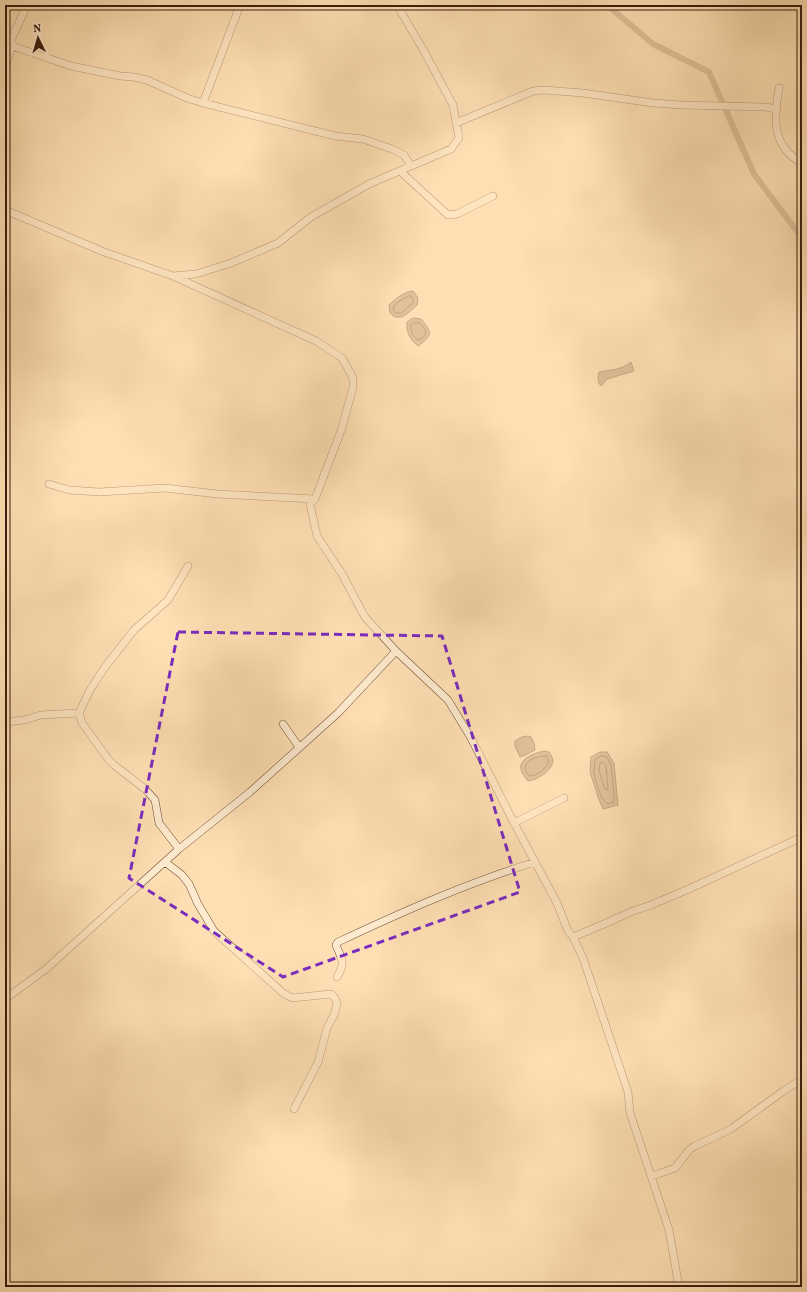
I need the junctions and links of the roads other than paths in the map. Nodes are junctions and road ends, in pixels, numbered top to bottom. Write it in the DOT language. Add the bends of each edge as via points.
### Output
graph roads {
  1 [pos="27,5"];
  2 [pos="240,5"];
  3 [pos="397,5"];
  4 [pos="12,46"];
  5 [pos="5,68"];
  6 [pos="779,88"];
  7 [pos="203,103"];
  8 [pos="776,109"];
  9 [pos="456,123"];
  10 [pos="802,163"];
  11 [pos="411,166"];
  12 [pos="400,171"];
  13 [pos="493,196"];
  14 [pos="5,210"];
  15 [pos="173,276"];
  16 [pos="49,484"];
  17 [pos="315,499"];
  18 [pos="188,566"];
  19 [pos="396,651"];
  20 [pos="79,713"];
  21 [pos="5,722"];
  22 [pos="283,724"];
  23 [pos="299,747"];
  24 [pos="564,798"];
  25 [pos="514,823"];
  26 [pos="802,837"];
  27 [pos="179,849"];
  28 [pos="165,862"];
  29 [pos="535,862"];
  30 [pos="573,937"];
  31 [pos="337,977"];
  32 [pos="5,1000"];
  33 [pos="802,1079"];
  34 [pos="294,1109"];
  35 [pos="652,1176"];
  36 [pos="679,1287"];
  1 -- 4 [label="street" via="10,42"];
  2 -- 7 [label="street"];
  3 -- 9 [label="street" via="453,105"];
  4 -- 5 [label="street"];
  4 -- 7 [label="street" via="71,66 147,80"];
  6 -- 8 [label="street"];
  7 -- 11 [label="street" via="335,136 363,139 404,155"];
  8 -- 9 [label="street" via="654,103 583,92 544,90 533,91"];
  8 -- 10 [label="street" via="775,121 783,147"];
  9 -- 11 [label="street" via="459,138 451,149"];
  11 -- 12 [label="street"];
  12 -- 13 [label="street" via="448,214 457,214"];
  12 -- 15 [label="street" via="369,184 311,217 278,243 231,263 196,274"];
  14 -- 15 [label="street" via="104,252"];
  15 -- 17 [label="street" via="316,341 342,358 353,378 353,387 342,428"];
  16 -- 17 [label="street" via="69,490 99,492 166,488 217,494"];
  17 -- 19 [label="street" via="310,504 317,536 342,574 364,617"];
  18 -- 20 [label="street" via="168,600 134,630 105,667"];
  19 -- 23 [label="street" via="338,713"];
  19 -- 25 [label="street" via="448,700 471,738"];
  20 -- 21 [label="street" via="41,715"];
  20 -- 27 [label="street" via="82,723 109,760 155,800 159,823"];
  22 -- 23 [label="street"];
  23 -- 27 [label="street" via="250,792"];
  24 -- 25 [label="street"];
  25 -- 29 [label="street"];
  26 -- 30 [label="street" via="691,888"];
  27 -- 28 [label="street"];
  28 -- 32 [label="street" via="66,951"];
  28 -- 34 [label="street" via="189,884 214,931 283,993 292,998 331,994 335,998 337,1004 327,1028 318,1062"];
  29 -- 30 [label="street"];
  29 -- 31 [label="street" via="411,908 338,942 336,945 343,965"];
  30 -- 35 [label="street" via="583,958 628,1092 630,1114"];
  33 -- 35 [label="street" via="730,1129 690,1149 675,1168"];
  35 -- 36 [label="street" via="669,1230"];
}
